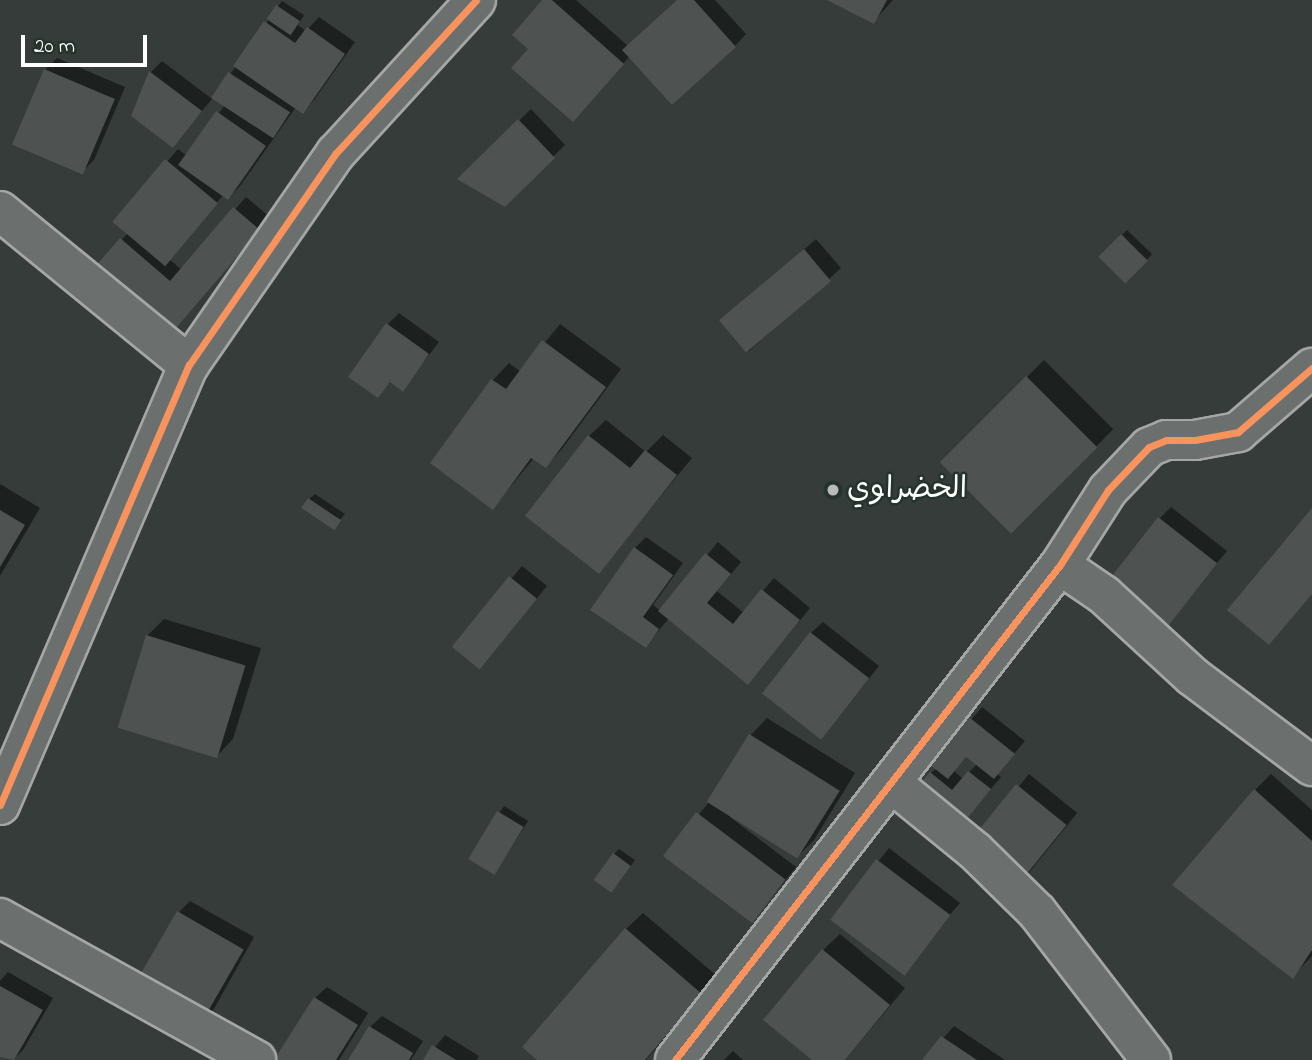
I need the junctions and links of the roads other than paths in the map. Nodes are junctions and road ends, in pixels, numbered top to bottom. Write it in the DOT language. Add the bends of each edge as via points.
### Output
graph roads {
  1 [pos="476,0"];
  2 [pos="0,211"];
  3 [pos="189,365"];
  4 [pos="1312,368"];
  5 [pos="1060,565"];
  6 [pos="1312,766"];
  7 [pos="893,784"];
  8 [pos="0,805"];
  9 [pos="0,918"];
  10 [pos="220,1051"];
  11 [pos="256,1060"];
  12 [pos="675,1060"];
  13 [pos="1151,1060"];
  1 -- 3 [label="street" via="336,153"];
  2 -- 3 [label="street"];
  3 -- 8 [label="street"];
  4 -- 5 [label="street" via="1238,432 1166,440 1149,447 1108,490"];
  5 -- 6 [label="street" via="1104,595 1192,676"];
  5 -- 7 [label="street"];
  7 -- 12 [label="street"];
  7 -- 13 [label="street" via="975,851 1037,912"];
  9 -- 10 [label="street"];
  10 -- 11 [label="street"];
}
